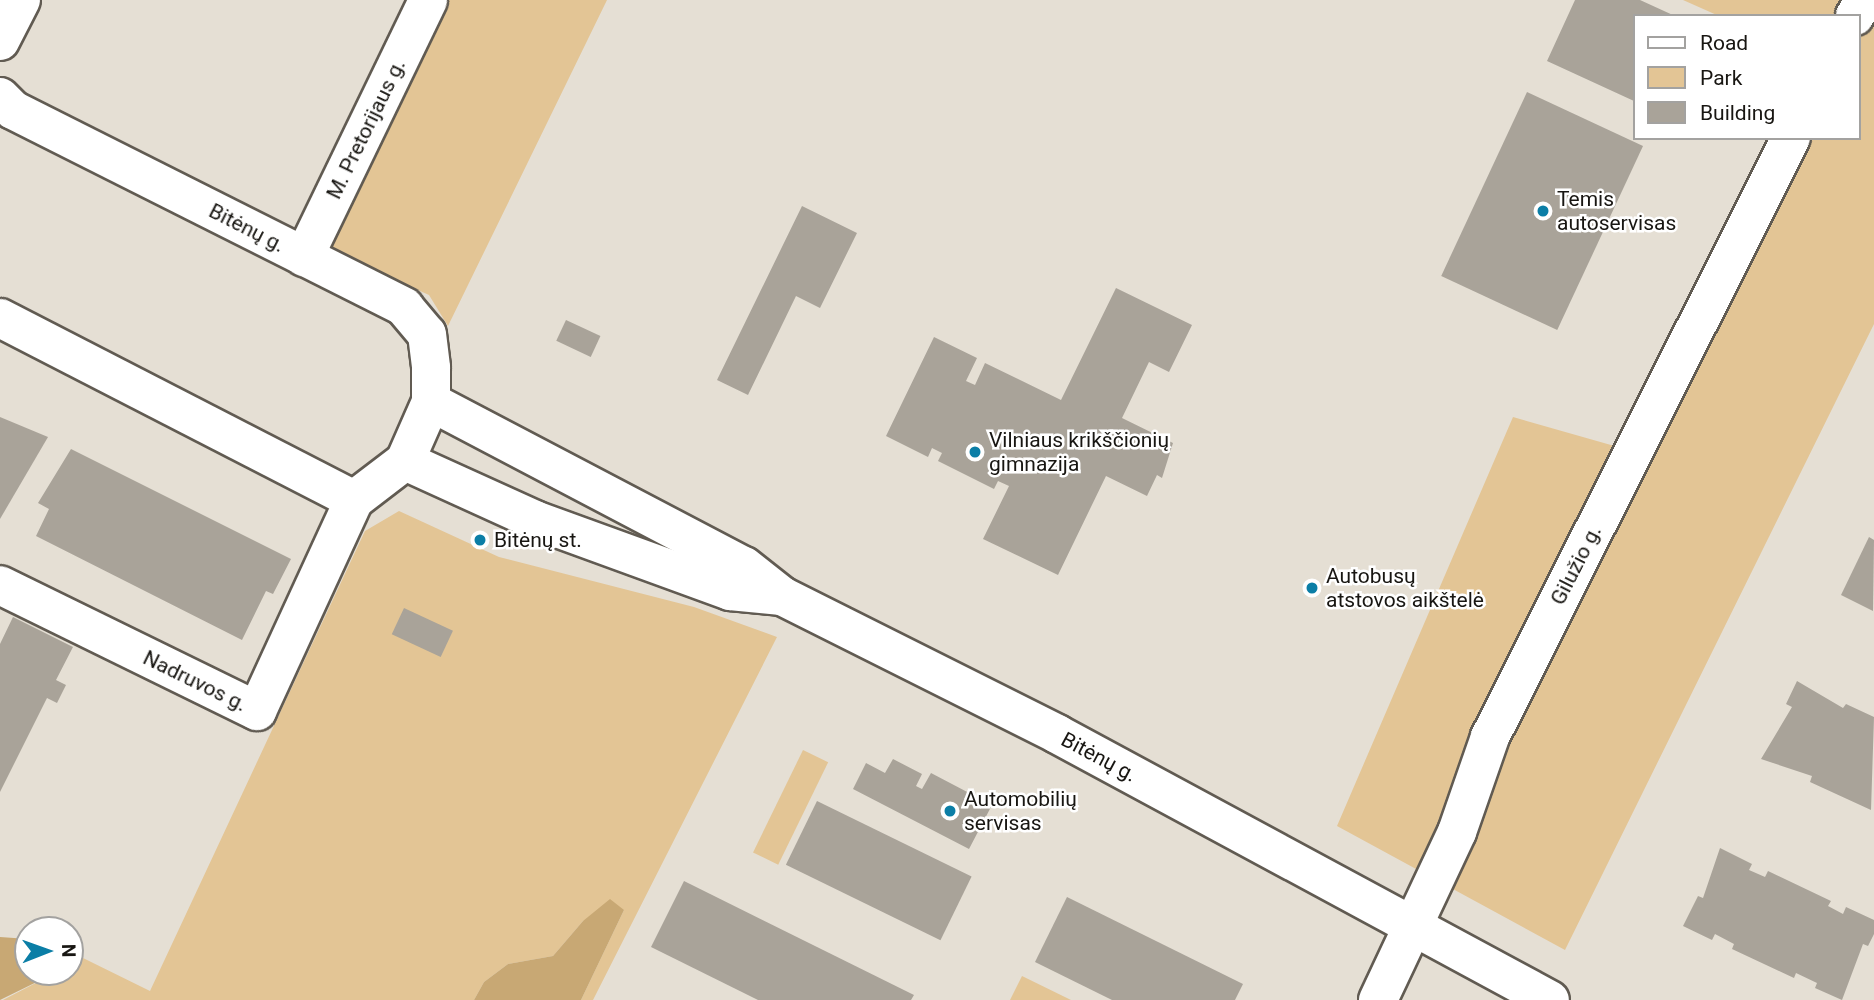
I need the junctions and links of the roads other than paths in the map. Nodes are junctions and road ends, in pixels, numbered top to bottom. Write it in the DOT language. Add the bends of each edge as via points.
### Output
graph roads {
  1 [pos="21,0"];
  2 [pos="428,0"];
  3 [pos="0,41"];
  4 [pos="0,97"];
  5 [pos="1790,140"];
  6 [pos="304,257"];
  7 [pos="0,318"];
  8 [pos="430,402"];
  9 [pos="405,461"];
  10 [pos="354,500"];
  11 [pos="0,585"];
  12 [pos="782,596"];
  13 [pos="1413,926"];
  14 [pos="1378,1000"];
  15 [pos="1550,1000"];
  1 -- 3 [label="street"];
  2 -- 6 [label="street, M. Pretorijaus g."];
  4 -- 6 [label="street, Bitėnų g." via="13,110"];
  5 -- 13 [label="street, Gilužio g." via="1490,737 1457,832"];
  6 -- 8 [label="street, Bitėnų g." via="419,319 431,348"];
  7 -- 10 [label="street"];
  8 -- 9 [label="street, Bitėnų g."];
  8 -- 12 [label="street, Bitėnų g." via="744,566"];
  9 -- 10 [label="street, Bitėnų g."];
  9 -- 12 [label="street, Bitėnų g." via="535,520 730,591"];
  10 -- 11 [label="street, Nadruvos g." via="257,711"];
  12 -- 13 [label="street, Bitėnų g." via="1019,714"];
  13 -- 14 [label="street, Gilužio g."];
  13 -- 15 [label="street, Bitėnų g."];
}
